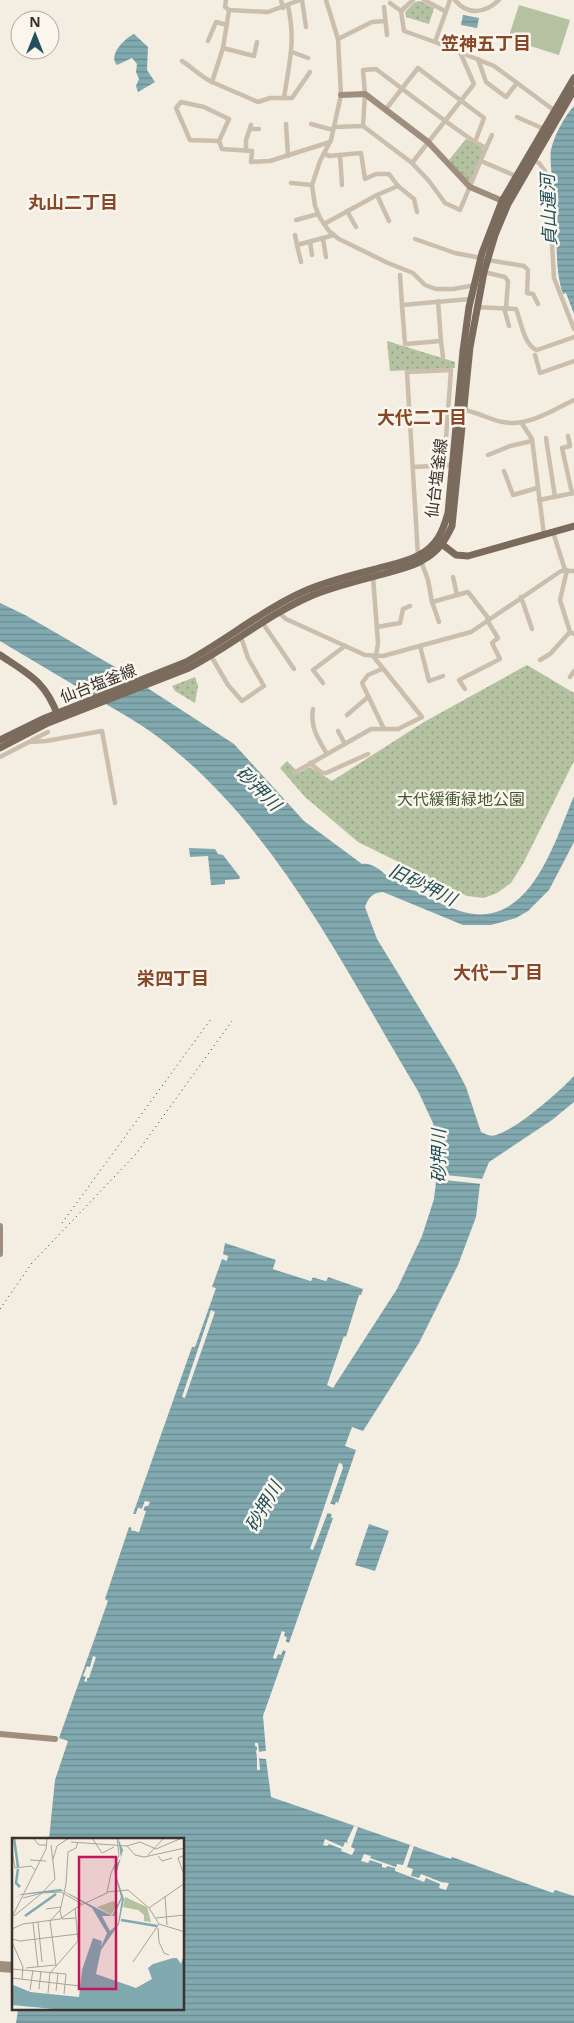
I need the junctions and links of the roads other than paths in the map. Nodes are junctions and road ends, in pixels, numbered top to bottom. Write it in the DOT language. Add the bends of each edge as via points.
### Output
graph roads {
  1 [pos="226,0"];
  2 [pos="282,0"];
  3 [pos="301,0"];
  4 [pos="326,0"];
  5 [pos="413,0"];
  6 [pos="424,0"];
  7 [pos="450,0"];
  8 [pos="456,0"];
  9 [pos="499,0"];
  10 [pos="390,3"];
  11 [pos="286,7"];
  12 [pos="384,7"];
  13 [pos="229,10"];
  14 [pos="401,11"];
  15 [pos="445,11"];
  16 [pos="385,21"];
  17 [pos="227,25"];
  18 [pos="306,27"];
  19 [pos="387,35"];
  20 [pos="338,38"];
  21 [pos="208,40"];
  22 [pos="257,42"];
  23 [pos="435,42"];
  24 [pos="223,48"];
  25 [pos="292,52"];
  26 [pos="460,52"];
  27 [pos="308,58"];
  28 [pos="478,59"];
  29 [pos="182,61"];
  30 [pos="310,72"];
  31 [pos="574,78"];
  32 [pos="212,82"];
  33 [pos="517,83"];
  34 [pos="402,89"];
  35 [pos="572,92"];
  36 [pos="365,94"];
  37 [pos="342,95"];
  38 [pos="284,98"];
  39 [pos="460,101"];
  40 [pos="386,109"];
  41 [pos="555,111"];
  42 [pos="517,117"];
  43 [pos="444,122"];
  44 [pos="286,124"];
  45 [pos="311,124"];
  46 [pos="363,126"];
  47 [pos="259,129"];
  48 [pos="334,129"];
  49 [pos="544,129"];
  50 [pos="492,135"];
  51 [pos="219,141"];
  52 [pos="330,142"];
  53 [pos="428,142"];
  54 [pos="475,142"];
  55 [pos="486,148"];
  56 [pos="246,150"];
  57 [pos="324,153"];
  58 [pos="340,155"];
  59 [pos="288,156"];
  60 [pos="532,159"];
  61 [pos="481,162"];
  62 [pos="412,163"];
  63 [pos="516,176"];
  64 [pos="291,183"];
  65 [pos="312,185"];
  66 [pos="342,185"];
  67 [pos="398,186"];
  68 [pos="470,187"];
  69 [pos="377,195"];
  70 [pos="505,202"];
  71 [pos="347,211"];
  72 [pos="417,212"];
  73 [pos="318,214"];
  74 [pos="296,220"];
  75 [pos="389,221"];
  76 [pos="324,224"];
  77 [pos="356,227"];
  78 [pos="295,234"];
  79 [pos="334,235"];
  80 [pos="323,239"];
  81 [pos="415,239"];
  82 [pos="310,242"];
  83 [pos="298,245"];
  84 [pos="312,255"];
  85 [pos="326,257"];
  86 [pos="485,259"];
  87 [pos="300,262"];
  88 [pos="484,272"];
  89 [pos="400,275"];
  90 [pos="477,285"];
  91 [pos="470,299"];
  92 [pos="438,301"];
  93 [pos="538,304"];
  94 [pos="402,305"];
  95 [pos="476,307"];
  96 [pos="505,308"];
  97 [pos="509,326"];
  98 [pos="574,329"];
  99 [pos="574,338"];
  100 [pos="442,341"];
  101 [pos="535,355"];
  102 [pos="443,357"];
  103 [pos="574,361"];
  104 [pos="574,400"];
  105 [pos="461,410"];
  106 [pos="521,422"];
  107 [pos="568,436"];
  108 [pos="546,438"];
  109 [pos="532,441"];
  110 [pos="488,455"];
  111 [pos="444,465"];
  112 [pos="452,465"];
  113 [pos="412,467"];
  114 [pos="504,472"];
  115 [pos="537,488"];
  116 [pos="573,493"];
  117 [pos="555,497"];
  118 [pos="539,500"];
  119 [pos="574,526"];
  120 [pos="553,532"];
  121 [pos="544,535"];
  122 [pos="440,543"];
  123 [pos="420,559"];
  124 [pos="566,570"];
  125 [pos="574,571"];
  126 [pos="374,576"];
  127 [pos="453,577"];
  128 [pos="457,595"];
  129 [pos="521,597"];
  130 [pos="432,602"];
  131 [pos="410,606"];
  132 [pos="276,610"];
  133 [pos="488,619"];
  134 [pos="262,622"];
  135 [pos="439,622"];
  136 [pos="376,627"];
  137 [pos="532,629"];
  138 [pos="572,633"];
  139 [pos="241,638"];
  140 [pos="345,646"];
  141 [pos="420,646"];
  142 [pos="0,656"];
  143 [pos="211,656"];
  144 [pos="374,656"];
  145 [pos="540,660"];
  146 [pos="294,669"];
  147 [pos="382,669"];
  148 [pos="574,671"];
  149 [pos="443,676"];
  150 [pos="570,677"];
  151 [pos="148,681"];
  152 [pos="323,683"];
  153 [pos="464,690"];
  154 [pos="368,697"];
  155 [pos="313,709"];
  156 [pos="347,715"];
  157 [pos="58,716"];
  158 [pos="384,729"];
  159 [pos="338,731"];
  160 [pos="48,732"];
  161 [pos="0,740"];
  162 [pos="29,742"];
  163 [pos="345,744"];
  164 [pos="0,748"];
  165 [pos="326,754"];
  166 [pos="368,754"];
  167 [pos="0,757"];
  168 [pos="310,764"];
  169 [pos="294,773"];
  170 [pos="115,803"];
  171 [pos="0,1226"];
  172 [pos="0,1254"];
  173 [pos="0,1734"];
  174 [pos="55,1739"];
  1 -- 13 [label="street"];
  2 -- 11 [label="street"];
  3 -- 11 [label="street"];
  3 -- 18 [label="street"];
  4 -- 20 [label="street"];
  5 -- 14 [label="street"];
  6 -- 15 [label="street"];
  7 -- 15 [label="street"];
  8 -- 9 [label="street" via="474,12 488,9"];
  10 -- 14 [label="street"];
  11 -- 13 [label="street" via="268,12"];
  11 -- 25 [label="street" via="292,25"];
  12 -- 16 [label="street"];
  13 -- 17 [label="street"];
  14 -- 23 [label="street" via="404,31"];
  15 -- 23 [label="street"];
  16 -- 19 [label="street"];
  16 -- 20 [label="street" via="372,22"];
  17 -- 21 [label="street" via="216,22"];
  17 -- 24 [label="street"];
  20 -- 37 [label="street"];
  22 -- 24 [label="street" via="254,56"];
  23 -- 26 [label="street"];
  24 -- 32 [label="street"];
  25 -- 27 [label="street"];
  25 -- 38 [label="street"];
  26 -- 28 [label="street"];
  26 -- 39 [label="street" via="474,84"];
  28 -- 33 [label="street"];
  28 -- 33 [label="street" via="486,82 506,97"];
  29 -- 32 [label="street"];
  30 -- 38 [label="street" via="292,98"];
  31 -- 35 [label="main road, 仙台塩釜線"];
  32 -- 38 [label="street" via="258,102"];
  33 -- 41 [label="street"];
  34 -- 36 [label="street" via="376,69 363,70"];
  34 -- 39 [label="street" via="418,68"];
  34 -- 40 [label="street"];
  34 -- 43 [label="street"];
  35 -- 41 [label="main road, 仙台塩釜線"];
  35 -- 60 [label="main road, 仙台塩釜線"];
  36 -- 37 [label="street"];
  36 -- 40 [label="street"];
  36 -- 46 [label="street"];
  37 -- 48 [label="street"];
  39 -- 43 [label="street"];
  39 -- 54 [label="street" via="484,118"];
  40 -- 53 [label="street"];
  41 -- 49 [label="main road, 仙台塩釜線"];
  42 -- 49 [label="street"];
  43 -- 53 [label="street"];
  43 -- 54 [label="street"];
  44 -- 59 [label="street"];
  45 -- 48 [label="street"];
  46 -- 48 [label="street"];
  46 -- 62 [label="street"];
  47 -- 56 [label="street" via="250,127"];
  48 -- 52 [label="street"];
  49 -- 60 [label="main road, 仙台塩釜線"];
  50 -- 55 [label="street"];
  51 -- 51 [label="street" via="229,119 204,107 181,102 176,108 190,140"];
  51 -- 56 [label="street" via="222,149"];
  52 -- 57 [label="street"];
  52 -- 59 [label="street"];
  53 -- 62 [label="street"];
  53 -- 68 [label="street"];
  54 -- 55 [label="street"];
  55 -- 61 [label="street"];
  56 -- 59 [label="street" via="252,151 251,162"];
  57 -- 58 [label="street"];
  57 -- 65 [label="street"];
  58 -- 66 [label="street"];
  58 -- 67 [label="street" via="361,153 365,179 376,174 389,174"];
  60 -- 63 [label="main road, 仙台塩釜線"];
  60 -- 70 [label="main road, 仙台塩釜線"];
  60 -- 98 [label="street" via="545,171 554,278"];
  61 -- 63 [label="street"];
  61 -- 68 [label="street"];
  62 -- 68 [label="street" via="445,203 460,210"];
  63 -- 70 [label="main road, 仙台塩釜線"];
  64 -- 65 [label="street"];
  65 -- 73 [label="street"];
  67 -- 69 [label="street"];
  67 -- 72 [label="street" via="414,199"];
  68 -- 70 [label="street"];
  69 -- 71 [label="street"];
  69 -- 75 [label="street"];
  70 -- 86 [label="main road, 仙台塩釜線"];
  71 -- 76 [label="street"];
  71 -- 77 [label="street"];
  73 -- 74 [label="street"];
  73 -- 76 [label="street"];
  76 -- 79 [label="street"];
  78 -- 83 [label="street"];
  79 -- 80 [label="street"];
  79 -- 90 [label="street" via="352,247 413,273 425,285 436,289"];
  80 -- 82 [label="street"];
  80 -- 85 [label="street"];
  81 -- 86 [label="street"];
  82 -- 83 [label="street"];
  82 -- 84 [label="street"];
  83 -- 87 [label="street"];
  86 -- 88 [label="main road, 仙台塩釜線"];
  86 -- 90 [label="main road, 仙台塩釜線"];
  86 -- 93 [label="street" via="524,266 528,270 527,293 533,294"];
  88 -- 90 [label="main road, 仙台塩釜線"];
  88 -- 96 [label="street" via="505,277 508,281"];
  89 -- 94 [label="street"];
  90 -- 91 [label="main road, 仙台塩釜線"];
  90 -- 95 [label="main road, 仙台塩釜線"];
  91 -- 92 [label="street"];
  91 -- 105 [label="main road, 仙台塩釜線" via="463,351"];
  92 -- 94 [label="street"];
  92 -- 100 [label="street"];
  94 -- 100 [label="street" via="406,344"];
  95 -- 96 [label="street"];
  95 -- 105 [label="main road, 仙台塩釜線"];
  96 -- 97 [label="street"];
  96 -- 99 [label="street" via="516,309 532,348 537,350"];
  100 -- 102 [label="street"];
  101 -- 103 [label="street" via="540,373"];
  104 -- 106 [label="street"];
  105 -- 106 [label="street" via="504,422"];
  105 -- 112 [label="main road, 仙台塩釜線"];
  105 -- 122 [label="main road, 仙台塩釜線" via="452,526"];
  106 -- 109 [label="street"];
  107 -- 116 [label="street" via="570,446 562,448"];
  108 -- 117 [label="street"];
  109 -- 110 [label="street"];
  109 -- 115 [label="street"];
  111 -- 112 [label="street"];
  111 -- 113 [label="street"];
  111 -- 113 [label="street" via="451,370 407,372"];
  112 -- 122 [label="main road, 仙台塩釜線" via="448,513"];
  113 -- 123 [label="street"];
  114 -- 115 [label="street" via="513,495"];
  115 -- 118 [label="street"];
  116 -- 117 [label="street"];
  117 -- 118 [label="street"];
  118 -- 121 [label="street"];
  119 -- 120 [label="main road"];
  120 -- 121 [label="main road"];
  120 -- 124 [label="street"];
  121 -- 122 [label="main road" via="468,556 456,555"];
  122 -- 123 [label="main road, 仙台塩釜線"];
  123 -- 126 [label="main road, 仙台塩釜線"];
  123 -- 130 [label="street"];
  123 -- 132 [label="main road, 仙台塩釜線" via="324,583"];
  124 -- 125 [label="street"];
  124 -- 129 [label="street"];
  124 -- 138 [label="street" via="560,600"];
  126 -- 132 [label="main road, 仙台塩釜線"];
  126 -- 136 [label="street"];
  127 -- 128 [label="street"];
  128 -- 130 [label="street"];
  128 -- 133 [label="street" via="468,592"];
  129 -- 133 [label="street"];
  129 -- 137 [label="street"];
  130 -- 135 [label="street"];
  131 -- 136 [label="street" via="403,609 400,623"];
  132 -- 134 [label="main road, 仙台塩釜線"];
  132 -- 140 [label="street" via="286,619"];
  132 -- 151 [label="main road, 仙台塩釜線" via="206,652"];
  133 -- 141 [label="street" via="471,632"];
  133 -- 153 [label="street" via="498,638 492,643 500,659 459,680"];
  134 -- 139 [label="main road, 仙台塩釜線"];
  134 -- 146 [label="street"];
  136 -- 144 [label="street" via="378,643"];
  138 -- 145 [label="street"];
  139 -- 143 [label="main road, 仙台塩釜線"];
  139 -- 143 [label="street" via="264,686 242,701"];
  140 -- 144 [label="street"];
  140 -- 152 [label="street" via="313,670"];
  141 -- 144 [label="street"];
  141 -- 149 [label="street" via="429,680"];
  142 -- 157 [label="main road" via="39,682 50,695"];
  143 -- 151 [label="main road, 仙台塩釜線" via="189,668"];
  144 -- 147 [label="street"];
  147 -- 154 [label="street" via="368,675 362,683"];
  147 -- 158 [label="street" via="422,717 398,729"];
  148 -- 150 [label="street"];
  151 -- 157 [label="main road, 仙台塩釜線"];
  154 -- 156 [label="street"];
  154 -- 158 [label="street"];
  155 -- 165 [label="street" via="314,731"];
  157 -- 161 [label="main road, 仙台塩釜線"];
  157 -- 164 [label="main road, 仙台塩釜線"];
  158 -- 163 [label="street" via="371,729"];
  159 -- 163 [label="street"];
  160 -- 162 [label="street"];
  162 -- 167 [label="street"];
  162 -- 170 [label="street" via="102,731"];
  163 -- 165 [label="street"];
  165 -- 168 [label="street"];
  166 -- 168 [label="street" via="326,773"];
  168 -- 169 [label="street"];
  171 -- 172 [label="street"];
  173 -- 174 [label="street"];
}
